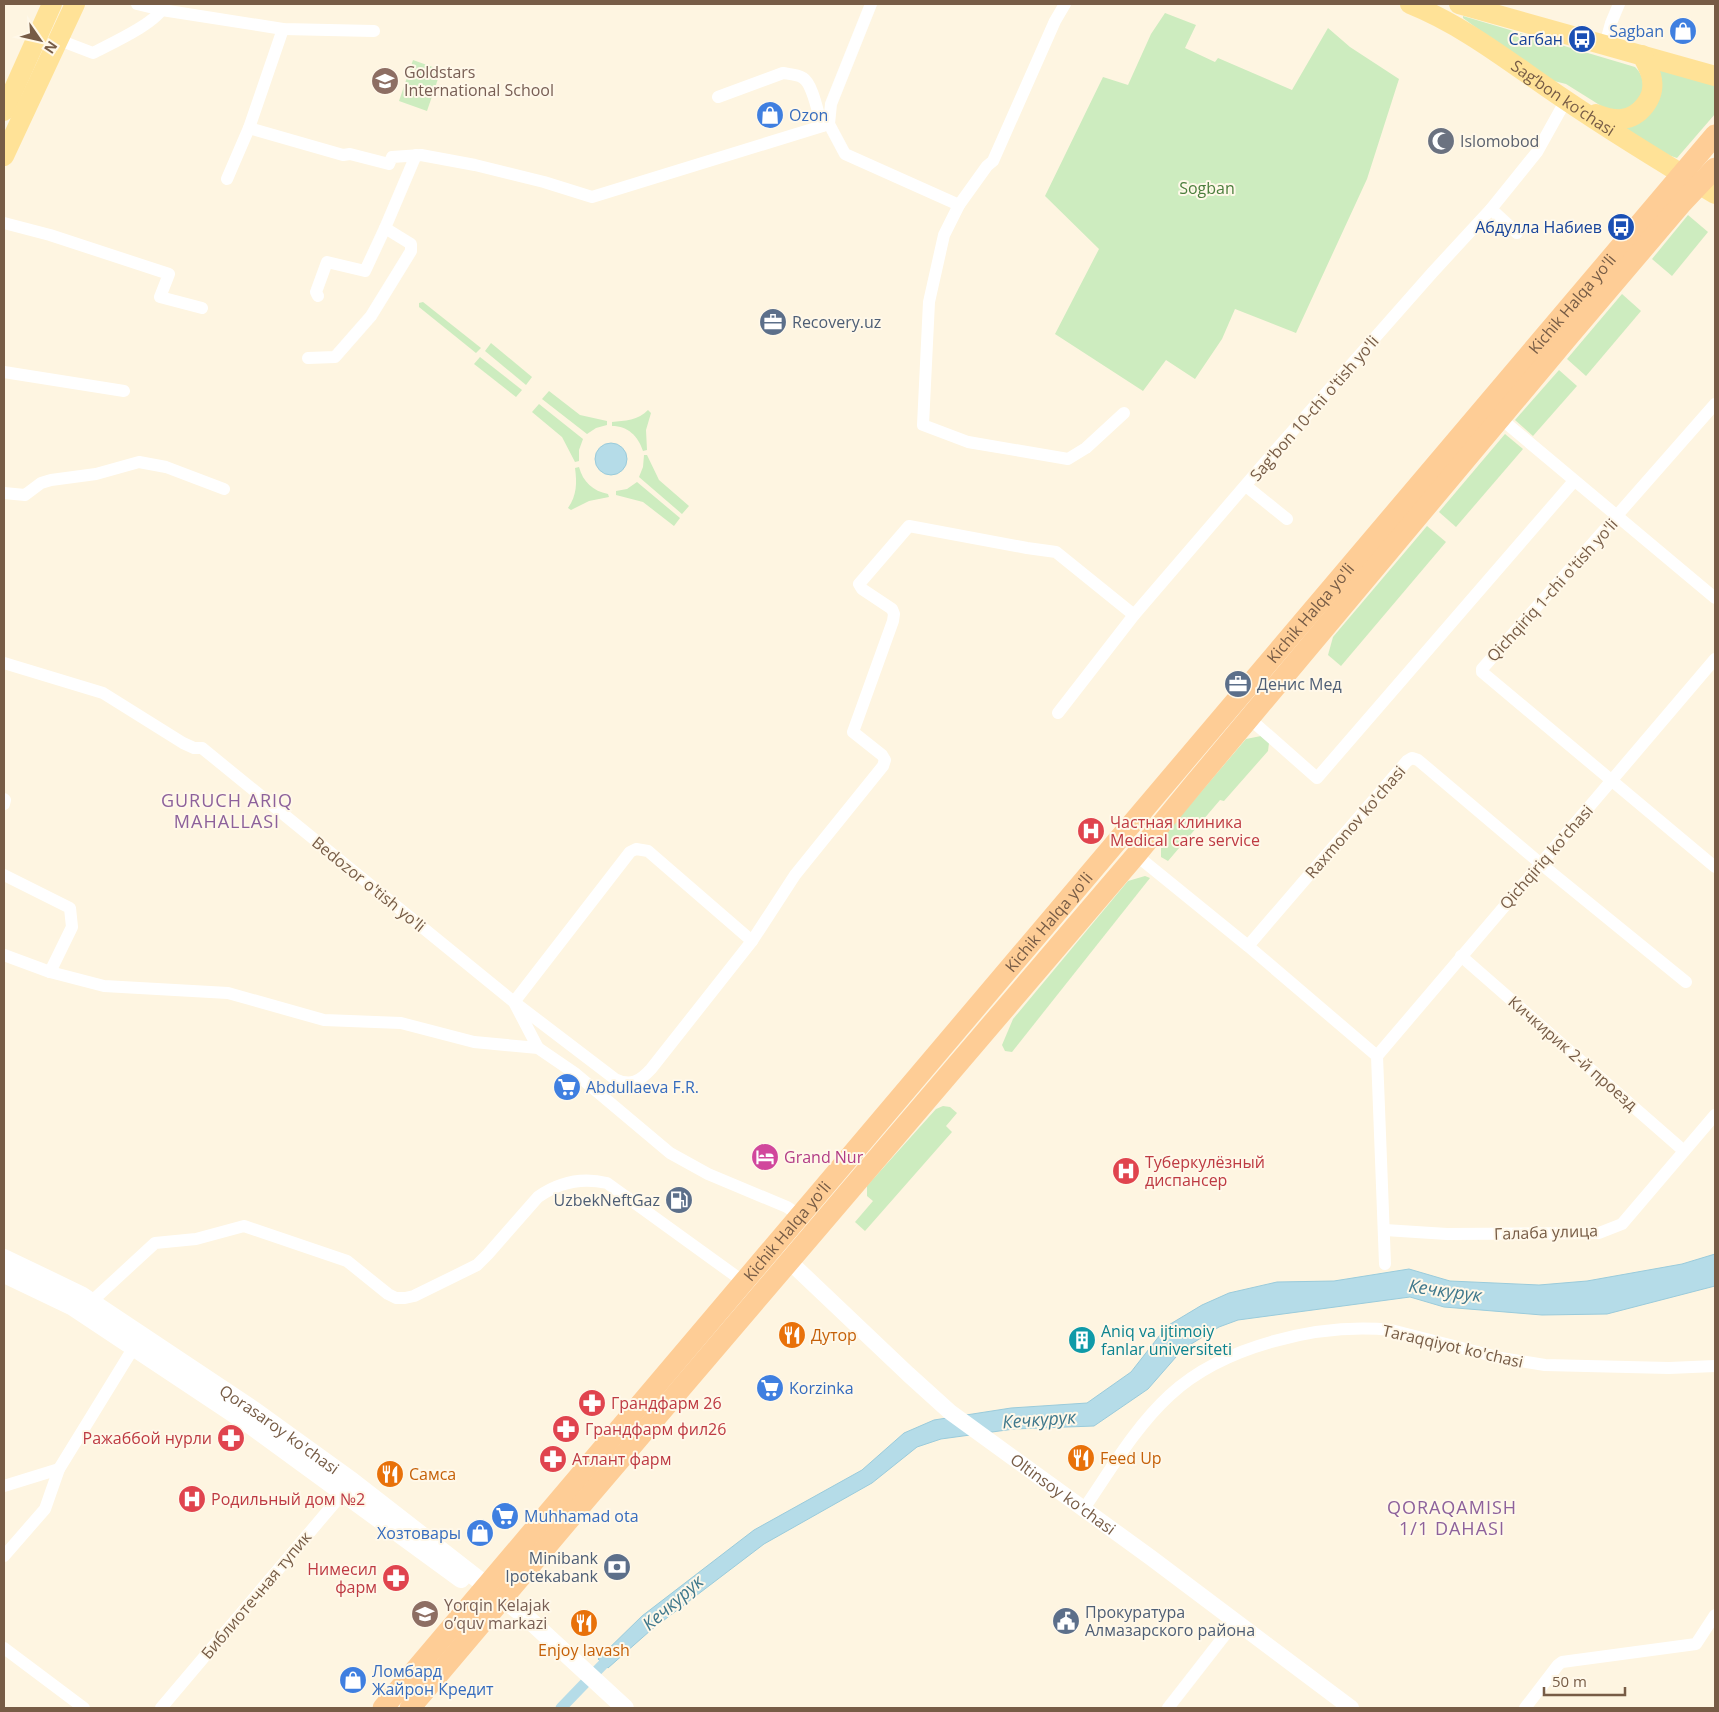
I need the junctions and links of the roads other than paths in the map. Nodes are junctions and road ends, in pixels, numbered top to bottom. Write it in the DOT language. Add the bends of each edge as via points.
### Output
graph roads {
  1 [pos="52,4"];
  2 [pos="76,4"];
  3 [pos="137,4"];
  4 [pos="871,4"];
  5 [pos="1066,4"];
  6 [pos="1410,4"];
  7 [pos="1459,4"];
  8 [pos="1619,4"];
  9 [pos="164,7"];
  10 [pos="283,29"];
  11 [pos="374,31"];
  12 [pos="59,40"];
  13 [pos="1605,45"];
  14 [pos="1642,55"];
  15 [pos="1715,76"];
  16 [pos="718,98"];
  17 [pos="1574,105"];
  18 [pos="4,111"];
  19 [pos="825,125"];
  20 [pos="249,128"];
  21 [pos="1715,135"];
  22 [pos="416,155"];
  23 [pos="4,156"];
  24 [pos="1715,168"];
  25 [pos="227,179"];
  26 [pos="1699,184"];
  27 [pos="959,205"];
  28 [pos="1491,209"];
  29 [pos="4,223"];
  30 [pos="385,228"];
  31 [pos="1517,233"];
  32 [pos="318,296"];
  33 [pos="202,308"];
  34 [pos="1563,330"];
  35 [pos="308,358"];
  36 [pos="4,372"];
  37 [pos="124,392"];
  38 [pos="1715,404"];
  39 [pos="1124,413"];
  40 [pos="1500,418"];
  41 [pos="1574,481"];
  42 [pos="1246,486"];
  43 [pos="224,489"];
  44 [pos="4,493"];
  45 [pos="1406,515"];
  46 [pos="1618,516"];
  47 [pos="1287,519"];
  48 [pos="1715,598"];
  49 [pos="1134,615"];
  50 [pos="1715,658"];
  51 [pos="4,663"];
  52 [pos="1058,713"];
  53 [pos="1250,719"];
  54 [pos="1612,780"];
  55 [pos="4,800"];
  56 [pos="4,804"];
  57 [pos="1136,855"];
  58 [pos="1541,864"];
  59 [pos="1715,867"];
  60 [pos="4,875"];
  61 [pos="752,941"];
  62 [pos="1248,946"];
  63 [pos="4,955"];
  64 [pos="1461,956"];
  65 [pos="1010,968"];
  66 [pos="50,972"];
  67 [pos="1686,982"];
  68 [pos="1027,984"];
  69 [pos="514,1002"];
  70 [pos="538,1048"];
  71 [pos="1377,1056"];
  72 [pos="1715,1115"];
  73 [pos="1684,1151"];
  74 [pos="800,1216"];
  75 [pos="1385,1230"];
  76 [pos="4,1258"];
  77 [pos="790,1262"];
  78 [pos="1386,1264"];
  79 [pos="4,1274"];
  80 [pos="744,1282"];
  81 [pos="91,1302"];
  82 [pos="134,1347"];
  83 [pos="1715,1366"];
  84 [pos="679,1375"];
  85 [pos="59,1470"];
  86 [pos="4,1486"];
  87 [pos="347,1488"];
  88 [pos="1083,1510"];
  89 [pos="4,1556"];
  90 [pos="491,1596"];
  91 [pos="1715,1616"];
  92 [pos="1235,1622"];
  93 [pos="4,1648"];
  94 [pos="594,1688"];
  95 [pos="84,1708"];
  96 [pos="161,1708"];
  97 [pos="383,1708"];
  98 [pos="410,1708"];
  99 [pos="607,1708"];
  100 [pos="625,1708"];
  101 [pos="1168,1708"];
  102 [pos="1351,1708"];
  103 [pos="1525,1708"];
  1 -- 18 [label="main road"];
  2 -- 12 [label="main road"];
  3 -- 9 [label="street"];
  4 -- 19 [label="street" via="830,104"];
  5 -- 27 [label="street" via="1055,21 993,161"];
  6 -- 17 [label="main road, Sag’bon ko’chasi" via="1460,28"];
  7 -- 13 [label="main road"];
  8 -- 13 [label="street"];
  9 -- 10 [label="street"];
  9 -- 12 [label="street" via="145,25 93,53"];
  10 -- 11 [label="street"];
  10 -- 20 [label="street"];
  12 -- 23 [label="main road"];
  13 -- 14 [label="main road"];
  14 -- 15 [label="main road"];
  14 -- 17 [label="main road" via="1653,82 1650,98 1638,113 1629,118 1613,119"];
  16 -- 19 [label="street" via="783,73 794,75 804,78 809,84"];
  17 -- 26 [label="main road, Sag’bon ko’chasi"];
  17 -- 28 [label="street, Sag'bon 10-chi o'tish yo'li"];
  19 -- 22 [label="street" via="592,197 475,165"];
  19 -- 27 [label="street" via="845,154"];
  20 -- 22 [label="street" via="342,155 389,164 392,157"];
  20 -- 25 [label="street"];
  21 -- 26 [label="highway, Kichik Halqa yo'li"];
  22 -- 30 [label="street"];
  24 -- 26 [label="highway, Kichik Halqa yo'li"];
  26 -- 34 [label="highway, Kichik Halqa yo'li"];
  27 -- 39 [label="street" via="944,236 929,302 923,425 968,442 1068,459 1086,448"];
  28 -- 31 [label="street"];
  28 -- 42 [label="street, Sag'bon 10-chi o'tish yo'li"];
  29 -- 33 [label="street" via="169,274 160,297"];
  30 -- 32 [label="street" via="365,271 327,262 316,292"];
  30 -- 35 [label="street" via="411,244 411,251 371,316 335,357"];
  34 -- 40 [label="highway, Kichik Halqa yo'li"];
  34 -- 45 [label="highway, Kichik Halqa yo'li"];
  36 -- 37 [label="street"];
  38 -- 46 [label="street, Qichqiriq 1-chi o'tish yo'li"];
  40 -- 41 [label="street"];
  40 -- 45 [label="highway, Kichik Halqa yo'li"];
  41 -- 46 [label="street"];
  41 -- 53 [label="street" via="1317,778"];
  42 -- 47 [label="street"];
  42 -- 49 [label="street, Sag'bon 10-chi o'tish yo'li"];
  43 -- 44 [label="street" via="166,467 139,462 96,474 40,483 25,495"];
  45 -- 53 [label="highway, Kichik Halqa yo'li"];
  45 -- 65 [label="highway, Kichik Halqa yo'li"];
  46 -- 48 [label="street"];
  46 -- 54 [label="street, Qichqiriq 1-chi o'tish yo'li" via="1482,669"];
  49 -- 52 [label="street, Sag'bon 10-chi o'tish yo'li"];
  49 -- 61 [label="street" via="1056,552 909,526 859,584 894,614 880,661 852,732 882,755 885,760 883,766 795,875"];
  50 -- 54 [label="street, Qichqiriq ko'chasi"];
  51 -- 69 [label="street, Bedozor o'tish yo'li" via="103,693 183,743 202,748"];
  53 -- 57 [label="highway, Kichik Halqa yo'li"];
  54 -- 58 [label="street, Qichqiriq ko'chasi"];
  54 -- 59 [label="street"];
  55 -- 56 [label="street"];
  57 -- 62 [label="street"];
  57 -- 68 [label="highway, Kichik Halqa yo'li"];
  58 -- 62 [label="street, Raxmonov ko'chasi" via="1412,758"];
  58 -- 64 [label="street, Qichqiriq ko'chasi"];
  58 -- 67 [label="street"];
  60 -- 66 [label="street" via="70,908 72,927"];
  61 -- 69 [label="street, Bedozor o'tish yo'li" via="643,1077 634,1083 615,1079"];
  61 -- 69 [label="street" via="648,852 636,849 630,852"];
  62 -- 71 [label="street"];
  63 -- 66 [label="street"];
  64 -- 71 [label="street, Qichqiriq ko'chasi"];
  64 -- 73 [label="street, Кичкирик 2-й проезд"];
  65 -- 68 [label="highway"];
  65 -- 74 [label="highway, Kichik Halqa yo'li"];
  66 -- 70 [label="street" via="104,986 228,993 324,1020 401,1023 474,1042"];
  68 -- 77 [label="highway, Kichik Halqa yo'li"];
  69 -- 70 [label="street"];
  70 -- 74 [label="street" via="576,1074 670,1153"];
  71 -- 75 [label="street"];
  72 -- 73 [label="street, Галаба улица"];
  73 -- 75 [label="street, Галаба улица" via="1622,1224 1599,1233 1446,1234"];
  74 -- 80 [label="highway, Kichik Halqa yo'li"];
  75 -- 78 [label="street"];
  76 -- 81 [label="main road, Qorasaroy ko'chasi"];
  77 -- 84 [label="highway, Kichik Halqa yo'li"];
  77 -- 88 [label="street, Oltinsoy ko'chasi" via="950,1412"];
  79 -- 82 [label="main road, Qorasaroy ko'chasi" via="73,1307"];
  80 -- 81 [label="street" via="606,1183 581,1180 548,1190 477,1265 414,1296 396,1298 347,1261 244,1226 196,1240 155,1243"];
  80 -- 84 [label="highway, Kichik Halqa yo'li"];
  81 -- 87 [label="main road, Qorasaroy ko'chasi" via="255,1411"];
  82 -- 85 [label="street"];
  82 -- 87 [label="main road, Qorasaroy ko'chasi"];
  83 -- 88 [label="street, Taraqqiyot ko'chasi" via="1545,1365 1501,1358 1376,1328 1298,1336 1234,1355 1180,1386 1140,1426"];
  84 -- 90 [label="highway, Kichik Halqa yo'li"];
  85 -- 86 [label="street"];
  85 -- 89 [label="street" via="45,1509"];
  87 -- 90 [label="main road, Qorasaroy ko'chasi"];
  87 -- 96 [label="street, Библиотечная тупик"];
  88 -- 92 [label="street, Oltinsoy ko'chasi"];
  90 -- 94 [label="main road, Qorasaroy ko'chasi" via="524,1615"];
  90 -- 97 [label="highway, Kichik Halqa yo'li"];
  90 -- 98 [label="highway, Kichik Halqa yo'li"];
  91 -- 103 [label="street" via="1696,1644 1562,1662"];
  92 -- 101 [label="street"];
  92 -- 102 [label="street, Oltinsoy ko'chasi"];
  93 -- 95 [label="street"];
  94 -- 99 [label="main road, Qorasaroy ko'chasi"];
  94 -- 100 [label="main road, Qorasaroy ko'chasi"];
}
